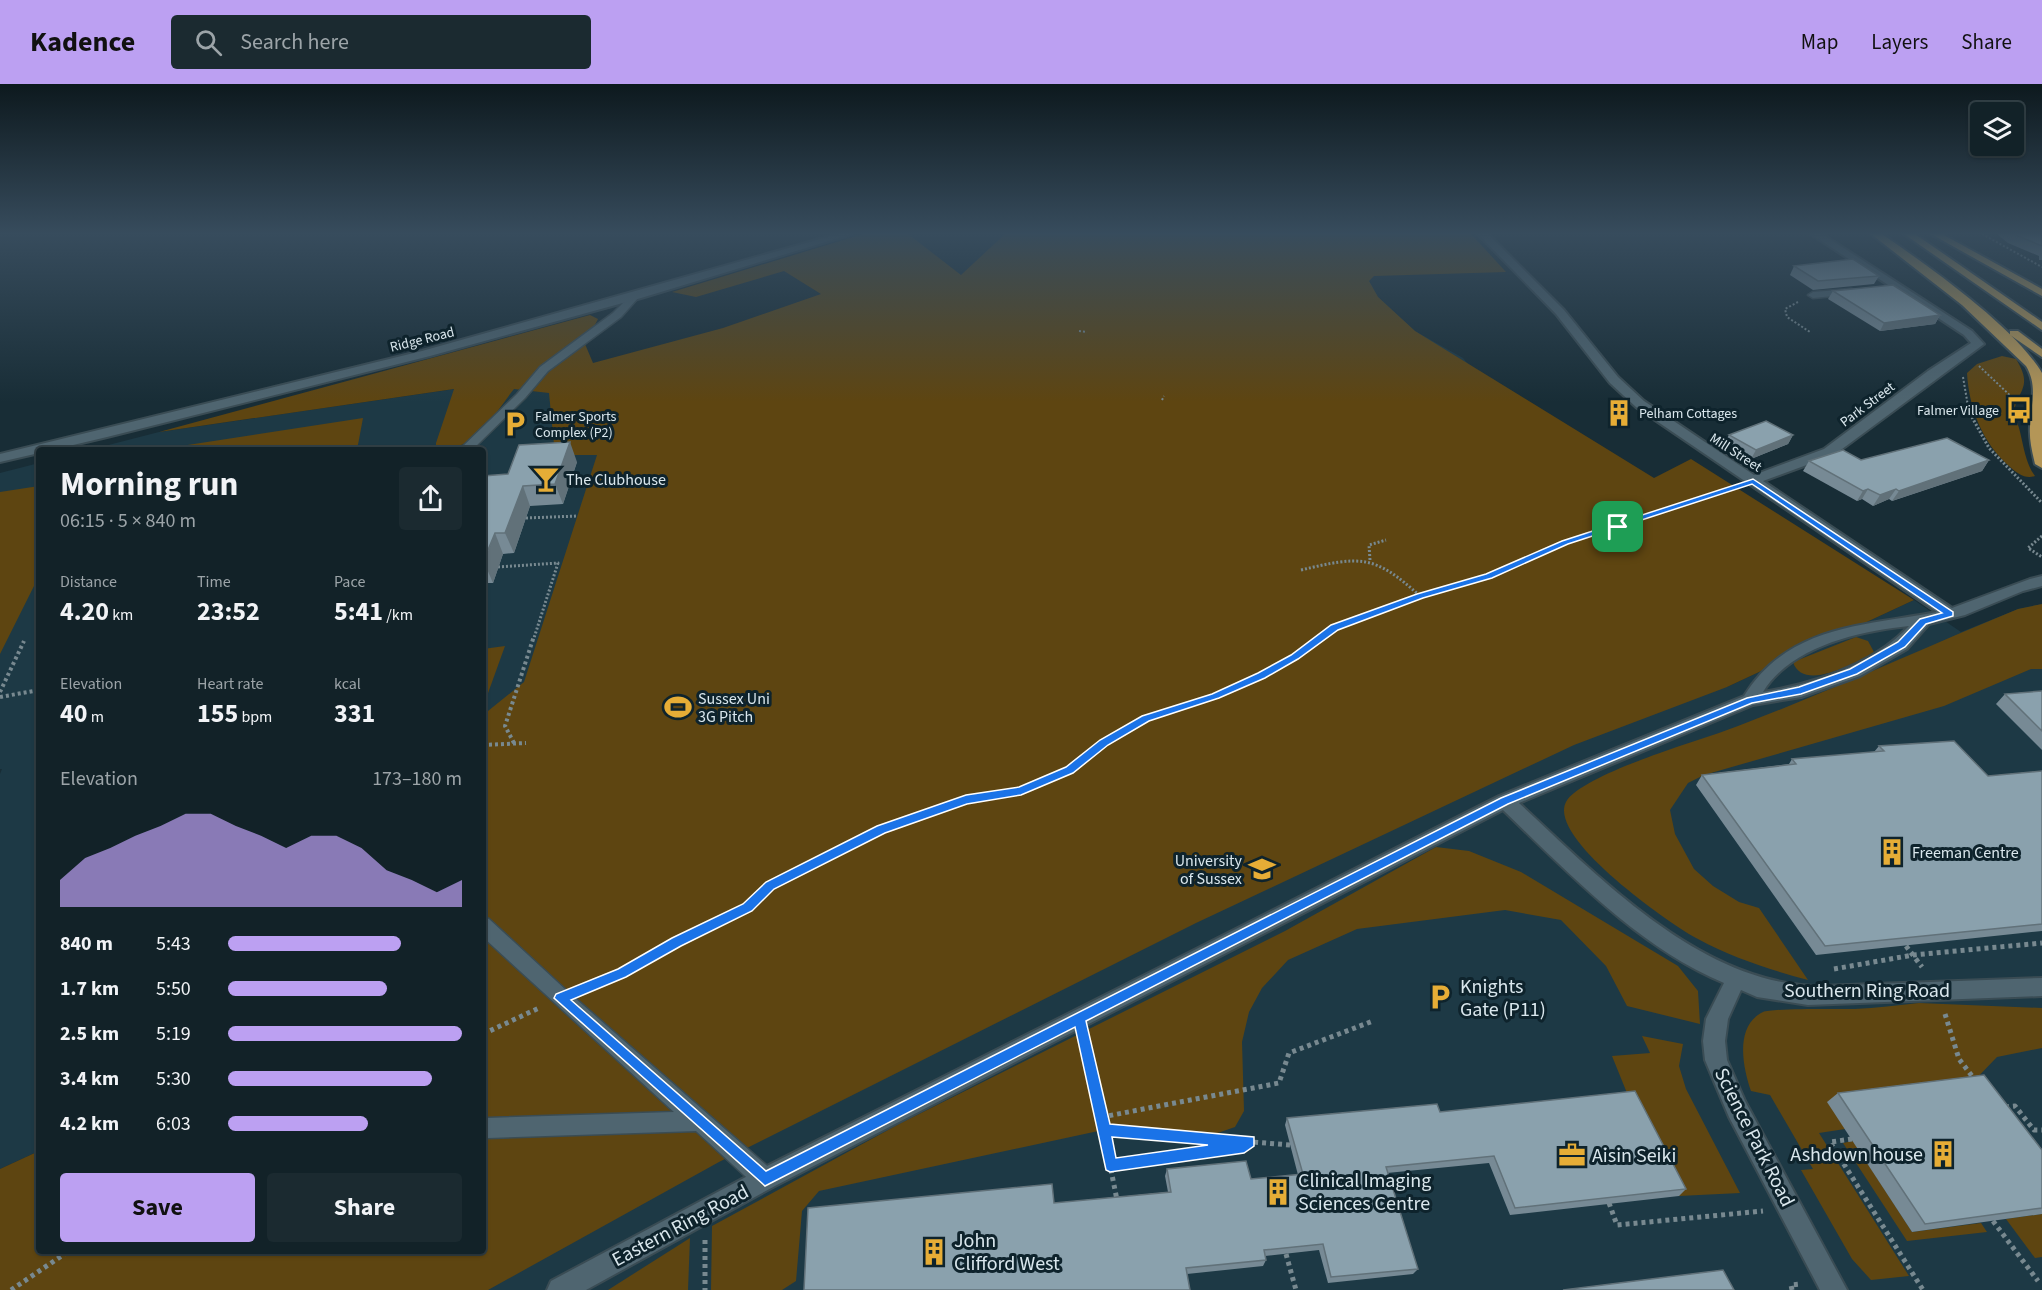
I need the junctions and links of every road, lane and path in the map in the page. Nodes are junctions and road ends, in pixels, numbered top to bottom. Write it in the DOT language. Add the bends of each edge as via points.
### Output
graph roads {
  1 [pos="659,290"];
  2 [pos="1539,290"];
  3 [pos="1869,290"];
  4 [pos="1902,290"];
  5 [pos="1950,290"];
  6 [pos="1955,290"];
  7 [pos="1989,290"];
  8 [pos="1813,295"];
  9 [pos="633,298"];
  10 [pos="2042,327"];
  11 [pos="1079,331"];
  12 [pos="1088,332"];
  13 [pos="1810,332"];
  14 [pos="2042,354"];
  15 [pos="1960,356"];
  16 [pos="1977,364"];
  17 [pos="1164,396"];
  18 [pos="1162,400"];
  19 [pos="2019,406"];
  20 [pos="49,447"];
  21 [pos="468,447"];
  22 [pos="36,450"];
  23 [pos="0,458"];
  24 [pos="2042,464"];
  25 [pos="1753,481"];
  26 [pos="2042,503"];
  27 [pos="578,516"];
  28 [pos="526,518"];
  29 [pos="2042,536"];
  30 [pos="1386,540"];
  31 [pos="2042,557"];
  32 [pos="1370,560"];
  33 [pos="498,567"];
  34 [pos="1301,570"];
  35 [pos="2042,580"];
  36 [pos="1420,596"];
  37 [pos="1950,614"];
  38 [pos="1923,621"];
  39 [pos="24,641"];
  40 [pos="36,691"];
  41 [pos="0,692"];
  42 [pos="0,697"];
  43 [pos="1750,700"];
  44 [pos="514,743"];
  45 [pos="526,743"];
  46 [pos="486,745"];
  47 [pos="1505,801"];
  48 [pos="486,928"];
  49 [pos="2042,943"];
  50 [pos="1906,946"];
  51 [pos="1914,955"];
  52 [pos="1918,961"];
  53 [pos="1831,969"];
  54 [pos="1736,979"];
  55 [pos="2042,987"];
  56 [pos="561,998"];
  57 [pos="1946,1016"];
  58 [pos="1079,1018"];
  59 [pos="1373,1021"];
  60 [pos="486,1033"];
  61 [pos="1977,1084"];
  62 [pos="1995,1108"];
  63 [pos="1102,1117"];
  64 [pos="699,1121"];
  65 [pos="488,1128"];
  66 [pos="1103,1130"];
  67 [pos="2042,1130"];
  68 [pos="1852,1139"];
  69 [pos="1249,1142"];
  70 [pos="1290,1145"];
  71 [pos="1110,1166"];
  72 [pos="765,1179"];
  73 [pos="1609,1203"];
  74 [pos="1117,1204"];
  75 [pos="1790,1209"];
  76 [pos="705,1212"];
  77 [pos="1993,1221"];
  78 [pos="65,1254"];
  79 [pos="1286,1254"];
  80 [pos="2038,1281"];
  81 [pos="11,1290"];
  82 [pos="560,1290"];
  83 [pos="705,1290"];
  84 [pos="1296,1290"];
  85 [pos="1833,1290"];
  86 [pos="1923,1290"];
  1 -- 9 [label="street, Ridge Road"];
  2 -- 25 [label="street, Mill Street" via="1622,388 1650,413"];
  3 -- 8 [label="lane"];
  4 -- 15 [label="street, Park Street" via="1968,333 1978,344"];
  5 -- 24 [label="highway" via="2031,361 2040,386 2035,429"];
  6 -- 14 [label="highway"];
  7 -- 10 [label="highway"];
  8 -- 13 [label="path" via="1785,309 1787,317"];
  9 -- 20 [label="street, Ridge Road" via="169,420"];
  9 -- 21 [label="lane" via="617,315 544,369"];
  11 -- 12 [label="path"];
  15 -- 25 [label="street, Park Street" via="1830,452"];
  15 -- 26 [label="path" via="1966,405 1982,436 1993,455"];
  16 -- 19 [label="path"];
  17 -- 18 [label="path"];
  22 -- 23 [label="street, Ridge Road"];
  25 -- 36 [label="path" via="1565,543 1489,576"];
  25 -- 37 [label="street, Mill Street"];
  27 -- 28 [label="path"];
  29 -- 31 [label="path" via="2028,548"];
  30 -- 32 [label="path" via="1369,545"];
  32 -- 34 [label="path" via="1341,560"];
  32 -- 36 [label="path" via="1395,573"];
  33 -- 44 [label="path" via="558,563 505,726"];
  35 -- 37 [label="street"];
  36 -- 56 [label="path" via="1335,628 1294,657 1225,692 1145,718 1070,770 1021,791 966,800 881,830 770,886 747,908 622,973"];
  37 -- 38 [label="street"];
  38 -- 43 [label="street, Eastern Ring Road" via="1901,645 1854,672 1801,691"];
  38 -- 43 [label="street" via="1881,624 1787,658 1759,681"];
  39 -- 41 [label="path"];
  40 -- 42 [label="path"];
  43 -- 47 [label="street, Eastern Ring Road"];
  44 -- 45 [label="path"];
  44 -- 46 [label="path"];
  47 -- 54 [label="street, Southern Ring Road" via="1626,908 1688,952"];
  47 -- 58 [label="street, Eastern Ring Road"];
  48 -- 56 [label="lane"];
  49 -- 51 [label="path"];
  50 -- 51 [label="path"];
  51 -- 52 [label="path"];
  51 -- 53 [label="path"];
  54 -- 55 [label="street, Southern Ring Road" via="1796,995"];
  54 -- 75 [label="street, Science Park Road" via="1717,1019 1716,1060"];
  56 -- 60 [label="path"];
  56 -- 64 [label="lane"];
  57 -- 61 [label="path" via="1959,1059"];
  58 -- 63 [label="path"];
  58 -- 72 [label="street, Eastern Ring Road"];
  59 -- 63 [label="path" via="1288,1053 1278,1083"];
  62 -- 67 [label="path" via="2015,1106 2034,1130"];
  63 -- 66 [label="path"];
  64 -- 65 [label="lane"];
  64 -- 72 [label="lane"];
  66 -- 69 [label="path"];
  66 -- 71 [label="path"];
  68 -- 86 [label="path" via="1830,1142"];
  69 -- 70 [label="path"];
  69 -- 71 [label="path" via="1239,1148"];
  71 -- 74 [label="path"];
  72 -- 76 [label="street, Eastern Ring Road"];
  73 -- 75 [label="path" via="1617,1225"];
  75 -- 85 [label="street, Science Park Road"];
  76 -- 82 [label="street, Eastern Ring Road"];
  76 -- 83 [label="path"];
  77 -- 80 [label="path"];
  78 -- 81 [label="path"];
  79 -- 84 [label="path"];
}
